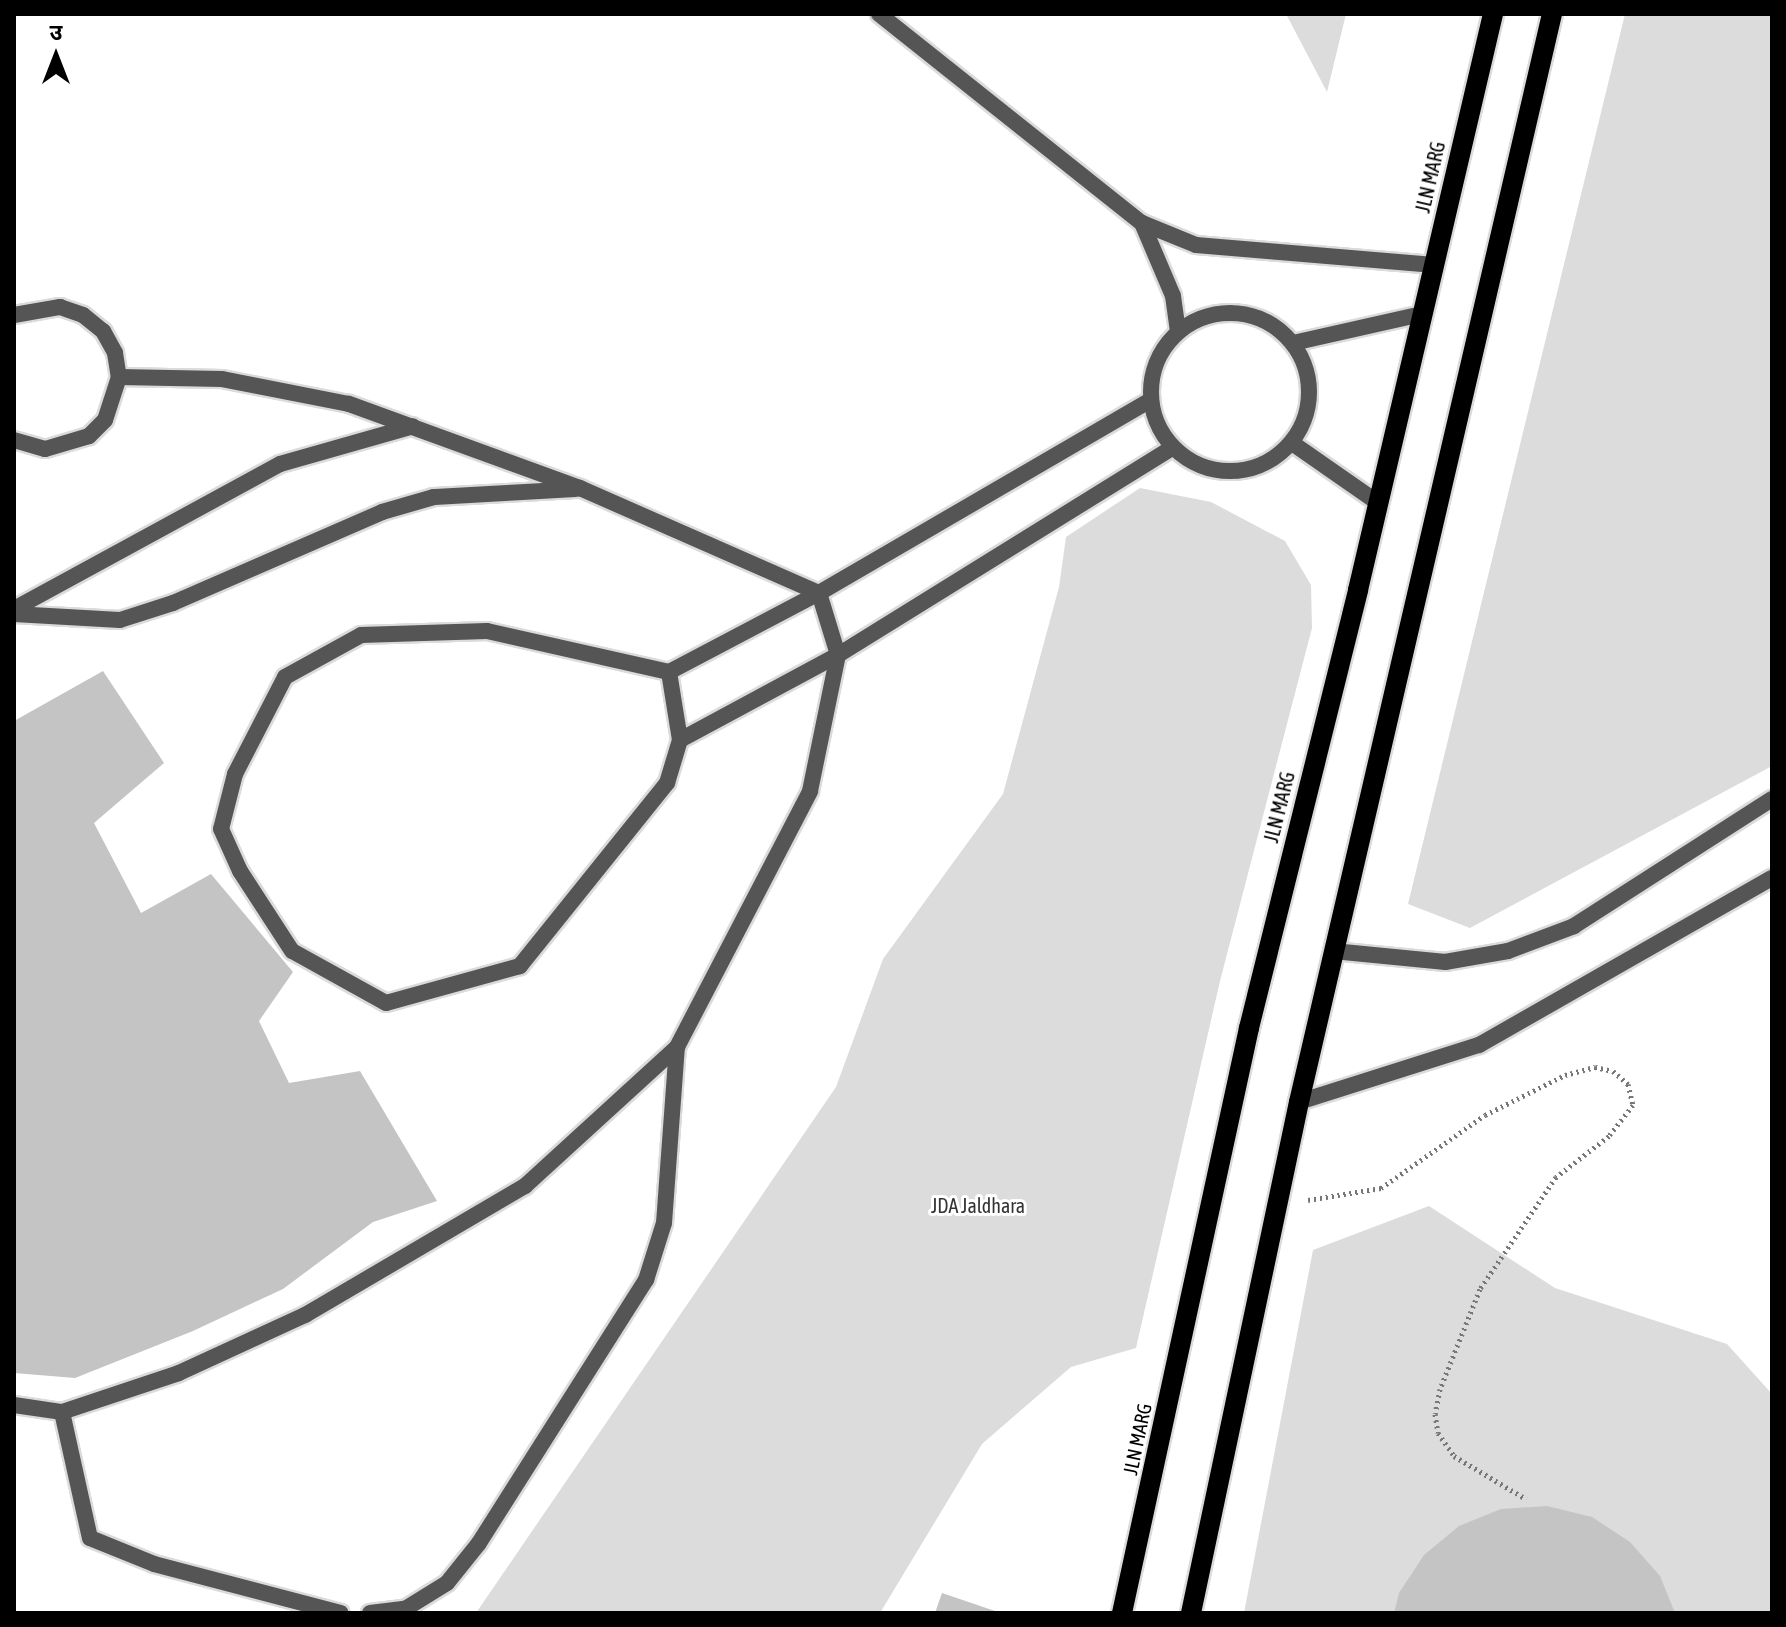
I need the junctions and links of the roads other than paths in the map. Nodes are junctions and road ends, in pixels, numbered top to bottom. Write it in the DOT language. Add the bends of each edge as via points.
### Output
graph roads {
  1 [pos="879,14"];
  2 [pos="1493,14"];
  3 [pos="1552,14"];
  4 [pos="1142,223"];
  5 [pos="1434,265"];
  6 [pos="1422,314"];
  7 [pos="14,315"];
  8 [pos="1178,331"];
  9 [pos="1293,343"];
  10 [pos="119,377"];
  11 [pos="1151,400"];
  12 [pos="415,425"];
  13 [pos="14,440"];
  14 [pos="1292,443"];
  15 [pos="1173,447"];
  16 [pos="580,488"];
  17 [pos="1377,502"];
  18 [pos="819,593"];
  19 [pos="14,612"];
  20 [pos="838,655"];
  21 [pos="669,672"];
  22 [pos="680,740"];
  23 [pos="1772,799"];
  24 [pos="1772,878"];
  25 [pos="1333,951"];
  26 [pos="677,1047"];
  27 [pos="1299,1102"];
  28 [pos="14,1405"];
  29 [pos="62,1412"];
  30 [pos="341,1613"];
  31 [pos="370,1613"];
  32 [pos="1122,1613"];
  33 [pos="1191,1613"];
  1 -- 4 [label="street"];
  2 -- 5 [label="main road, JLN MARG"];
  3 -- 25 [label="main road" via="1376,786"];
  4 -- 5 [label="street" via="1196,245"];
  4 -- 8 [label="street" via="1173,296"];
  5 -- 6 [label="main road, JLN MARG"];
  6 -- 9 [label="street"];
  6 -- 17 [label="main road, JLN MARG"];
  7 -- 10 [label="street" via="60,307 83,315 103,331 115,353"];
  8 -- 9 [label="street" via="1200,318 1252,315"];
  8 -- 11 [label="street" via="1152,374"];
  9 -- 14 [label="street" via="1306,366 1311,393 1306,419"];
  10 -- 12 [label="street" via="222,379 349,404"];
  10 -- 13 [label="street" via="116,400 89,436 45,449"];
  11 -- 15 [label="street" via="1157,425"];
  11 -- 18 [label="street"];
  12 -- 16 [label="street"];
  12 -- 19 [label="street" via="280,464"];
  14 -- 15 [label="street" via="1272,460 1247,470 1220,471 1194,463"];
  14 -- 17 [label="street"];
  15 -- 20 [label="street"];
  16 -- 18 [label="street"];
  16 -- 19 [label="street" via="434,497 395,508 173,603 120,620"];
  17 -- 32 [label="main road, JLN MARG" via="1249,1028"];
  18 -- 20 [label="street"];
  18 -- 21 [label="street"];
  20 -- 22 [label="street"];
  20 -- 26 [label="street" via="810,791"];
  21 -- 22 [label="street"];
  21 -- 22 [label="street" via="487,631 361,635 285,677 235,774 221,829 240,871 292,951 386,1003 520,966 667,783"];
  23 -- 25 [label="street" via="1574,926 1508,951 1445,962"];
  24 -- 27 [label="street" via="1479,1045"];
  25 -- 27 [label="main road"];
  26 -- 29 [label="street" via="525,1186 305,1315 179,1373"];
  26 -- 31 [label="street" via="664,1223 646,1280 479,1543 447,1583 405,1609"];
  27 -- 33 [label="main road"];
  28 -- 29 [label="street"];
  29 -- 30 [label="street" via="90,1538 154,1564"];
}
